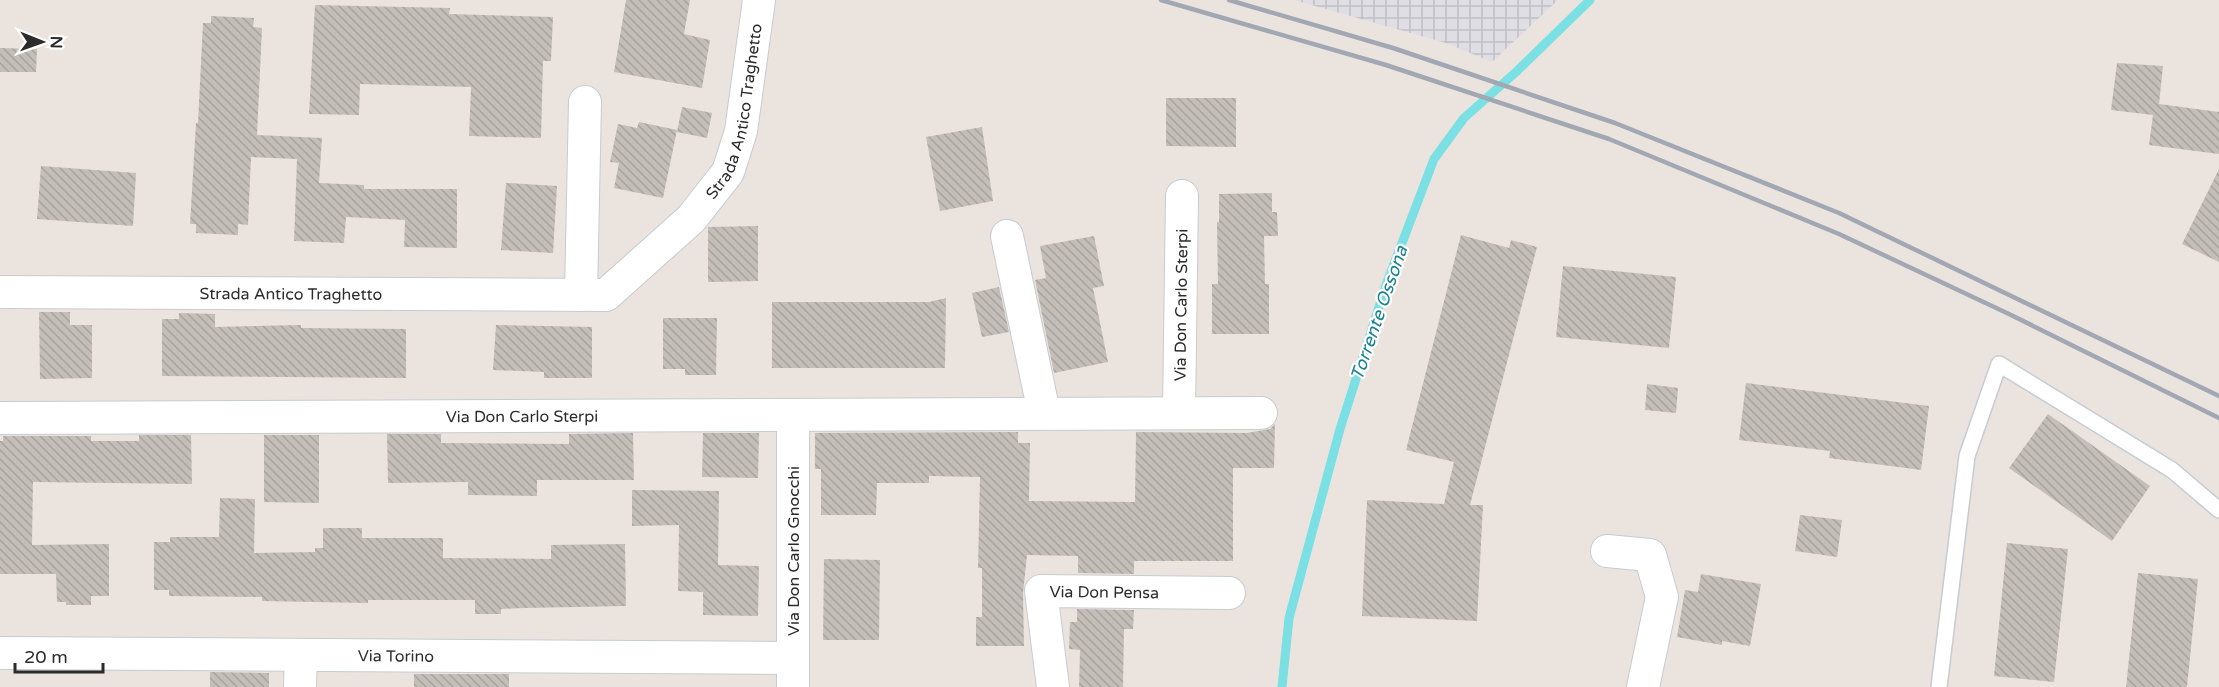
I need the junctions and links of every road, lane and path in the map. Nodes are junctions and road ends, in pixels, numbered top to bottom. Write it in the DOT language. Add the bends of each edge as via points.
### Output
graph roads {
  1 [pos="759,0"];
  2 [pos="585,102"];
  3 [pos="1182,196"];
  4 [pos="1007,236"];
  5 [pos="0,292"];
  6 [pos="581,295"];
  7 [pos="1044,413"];
  8 [pos="1179,413"];
  9 [pos="1261,413"];
  10 [pos="793,415"];
  11 [pos="0,418"];
  12 [pos="2219,510"];
  13 [pos="1607,551"];
  14 [pos="1229,593"];
  15 [pos="0,653"];
  16 [pos="300,655"];
  17 [pos="793,673"];
  18 [pos="300,687"];
  19 [pos="1053,687"];
  20 [pos="1643,687"];
  21 [pos="1939,687"];
  1 -- 6 [label="street, Strada Antico Traghetto" via="741,131 728,172 691,219 606,295"];
  2 -- 6 [label="street"];
  3 -- 8 [label="street, Via Don Carlo Sterpi"];
  4 -- 7 [label="street"];
  5 -- 6 [label="street, Strada Antico Traghetto"];
  7 -- 8 [label="street, Via Don Carlo Sterpi"];
  7 -- 10 [label="street, Via Don Carlo Sterpi"];
  8 -- 9 [label="street, Via Don Carlo Sterpi"];
  10 -- 11 [label="street, Via Don Carlo Sterpi"];
  10 -- 17 [label="street, Via Don Carlo Gnocchi"];
  12 -- 21 [label="lane" via="2172,470 1999,364 1967,456"];
  13 -- 20 [label="street" via="1650,555 1662,597"];
  14 -- 19 [label="street, Via Don Pensa" via="1041,591"];
  15 -- 16 [label="street, Via Torino"];
  16 -- 17 [label="street, Via Torino"];
  16 -- 18 [label="street"];
}
